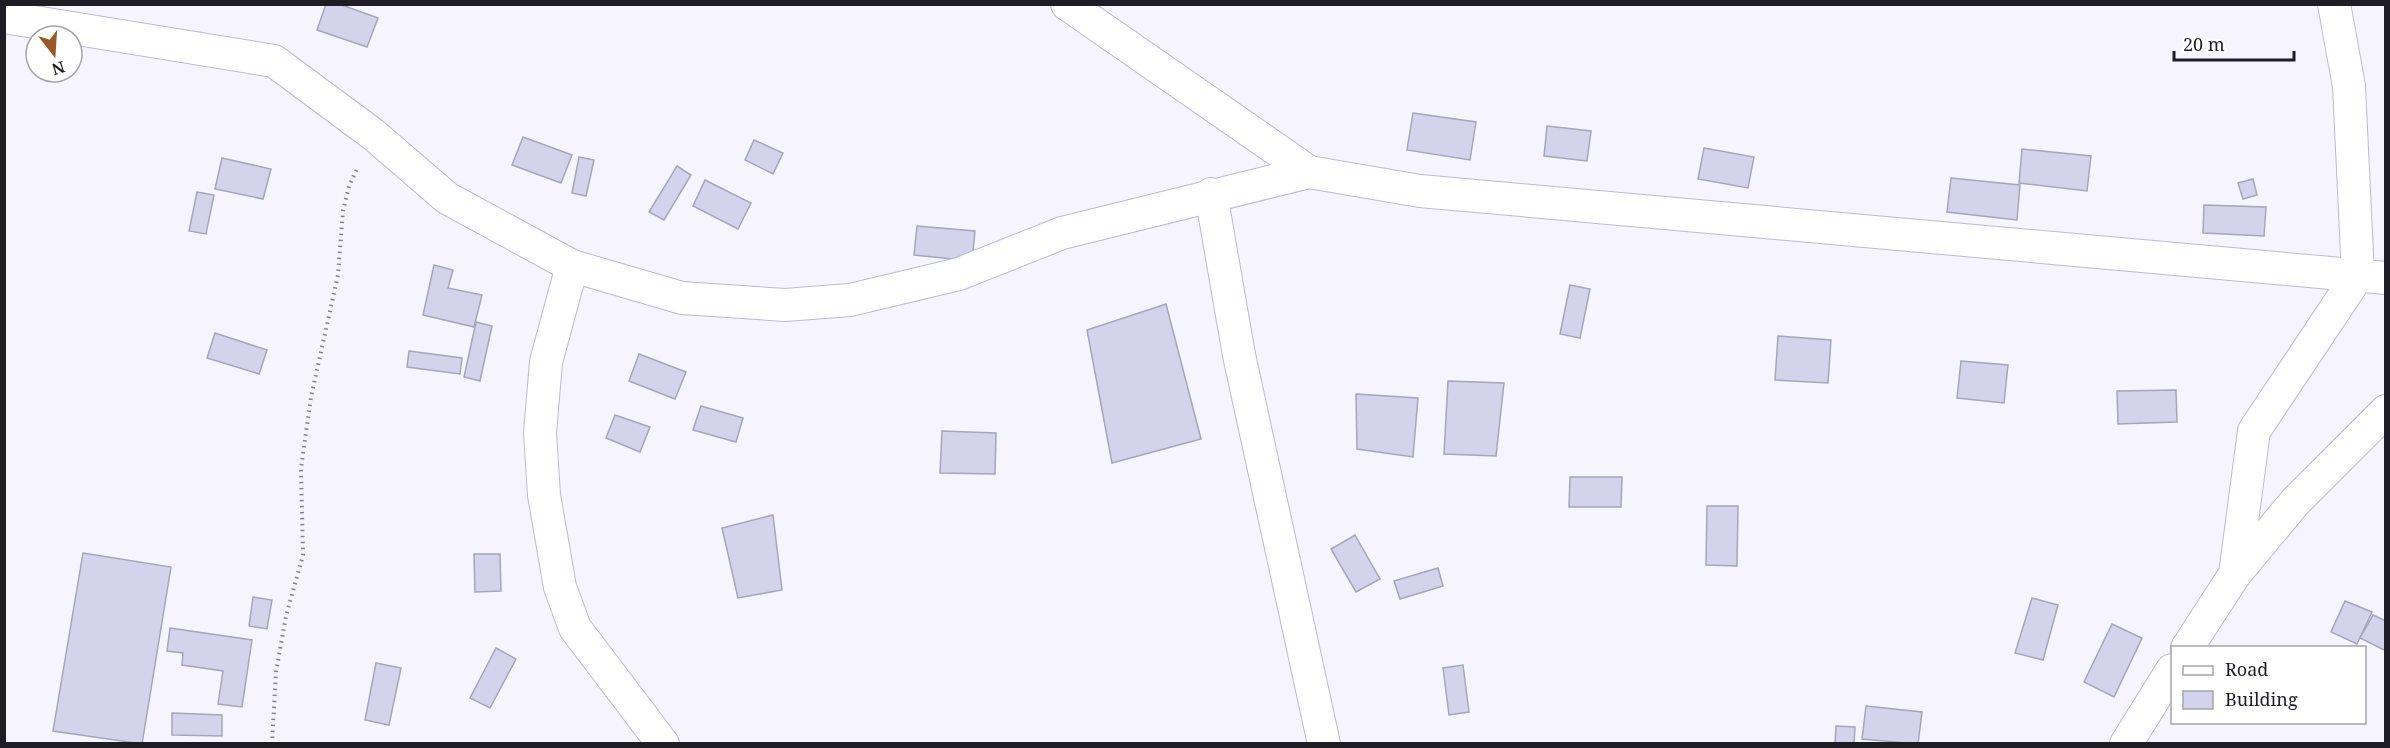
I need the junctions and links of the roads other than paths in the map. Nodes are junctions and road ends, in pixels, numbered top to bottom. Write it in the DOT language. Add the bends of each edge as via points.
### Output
graph roads {
  1 [pos="1067,4"];
  2 [pos="2334,4"];
  3 [pos="4,17"];
  4 [pos="1309,172"];
  5 [pos="1211,194"];
  6 [pos="572,266"];
  7 [pos="2372,276"];
  8 [pos="2385,411"];
  9 [pos="2235,574"];
  10 [pos="2188,646"];
  11 [pos="2171,672"];
  12 [pos="663,744"];
  13 [pos="1324,744"];
  14 [pos="2126,744"];
  1 -- 4 [label="street"];
  2 -- 7 [label="street" via="2349,86"];
  3 -- 6 [label="street" via="274,61 374,135 447,198"];
  4 -- 5 [label="street"];
  4 -- 7 [label="street" via="1420,191"];
  5 -- 6 [label="street" via="1062,233 959,274 850,300 785,305 682,298"];
  5 -- 13 [label="street" via="1239,355"];
  6 -- 12 [label="street" via="546,362 540,433 544,495 560,587 575,628"];
  7 -- 9 [label="street" via="2254,431"];
  8 -- 9 [label="street" via="2295,502"];
  9 -- 10 [label="street"];
  11 -- 14 [label="street"];
}
